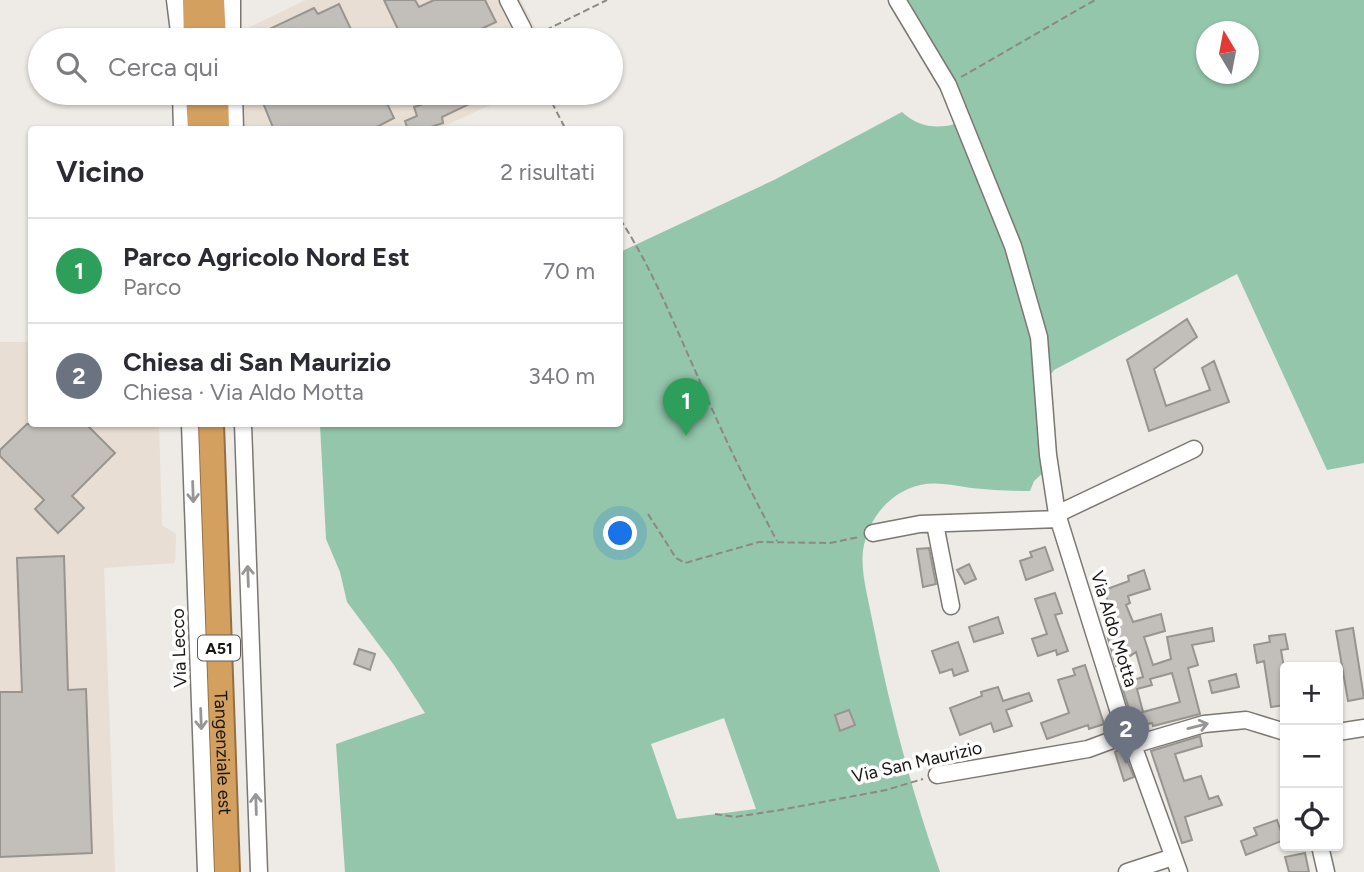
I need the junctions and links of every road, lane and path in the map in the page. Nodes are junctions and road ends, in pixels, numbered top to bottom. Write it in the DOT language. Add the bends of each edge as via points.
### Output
graph roads {
  1 [pos="175,0"];
  2 [pos="195,0"];
  3 [pos="212,0"];
  4 [pos="232,0"];
  5 [pos="508,0"];
  6 [pos="607,0"];
  7 [pos="897,0"];
  8 [pos="1095,0"];
  9 [pos="179,28"];
  10 [pos="196,28"];
  11 [pos="213,28"];
  12 [pos="232,28"];
  13 [pos="527,28"];
  14 [pos="540,28"];
  15 [pos="948,85"];
  16 [pos="181,105"];
  17 [pos="199,105"];
  18 [pos="216,105"];
  19 [pos="234,105"];
  20 [pos="553,105"];
  21 [pos="182,126"];
  22 [pos="200,126"];
  23 [pos="217,126"];
  24 [pos="235,126"];
  25 [pos="564,126"];
  26 [pos="623,224"];
  27 [pos="190,427"];
  28 [pos="211,427"];
  29 [pos="228,427"];
  30 [pos="243,427"];
  31 [pos="1194,449"];
  32 [pos="648,514"];
  33 [pos="1058,516"];
  34 [pos="935,524"];
  35 [pos="873,533"];
  36 [pos="777,541"];
  37 [pos="951,606"];
  38 [pos="1364,728"];
  39 [pos="1280,730"];
  40 [pos="1343,731"];
  41 [pos="1130,740"];
  42 [pos="937,775"];
  43 [pos="715,814"];
  44 [pos="1321,851"];
  45 [pos="1176,864"];
  46 [pos="206,872"];
  47 [pos="227,872"];
  48 [pos="244,872"];
  49 [pos="259,872"];
  50 [pos="1127,872"];
  51 [pos="1326,872"];
  1 -- 9 [label="street"];
  2 -- 10 [label="highway"];
  3 -- 11 [label="highway"];
  4 -- 12 [label="street"];
  5 -- 13 [label="street"];
  6 -- 14 [label="path"];
  7 -- 15 [label="street, Via Aldo Motta"];
  8 -- 15 [label="path"];
  15 -- 33 [label="street, Via Aldo Motta" via="1013,246 1039,337 1048,455"];
  16 -- 21 [label="street"];
  17 -- 22 [label="highway"];
  18 -- 23 [label="highway"];
  19 -- 24 [label="street"];
  20 -- 25 [label="path"];
  26 -- 36 [label="path" via="673,320 737,467"];
  27 -- 46 [label="street, Via Lecco, one-way"];
  28 -- 47 [label="highway, Tangenziale est / A51"];
  29 -- 48 [label="highway, Tangenziale est / A51"];
  49 -- 30 [label="street, one-way"];
  31 -- 33 [label="street"];
  32 -- 36 [label="path" via="676,558 685,563 738,546"];
  33 -- 34 [label="street"];
  33 -- 41 [label="street, Via Aldo Motta"];
  34 -- 35 [label="street"];
  34 -- 37 [label="street"];
  35 -- 36 [label="path" via="830,543"];
  38 -- 40 [label="street"];
  41 -- 39 [label="street, Via San Maurizio, one-way" via="1246,720"];
  41 -- 42 [label="street, Via San Maurizio"];
  41 -- 45 [label="street, Via Aldo Motta"];
  42 -- 43 [label="path, Via San Maurizio" via="886,790 792,807 734,817"];
  44 -- 51 [label="street"];
  45 -- 50 [label="street"];
}
